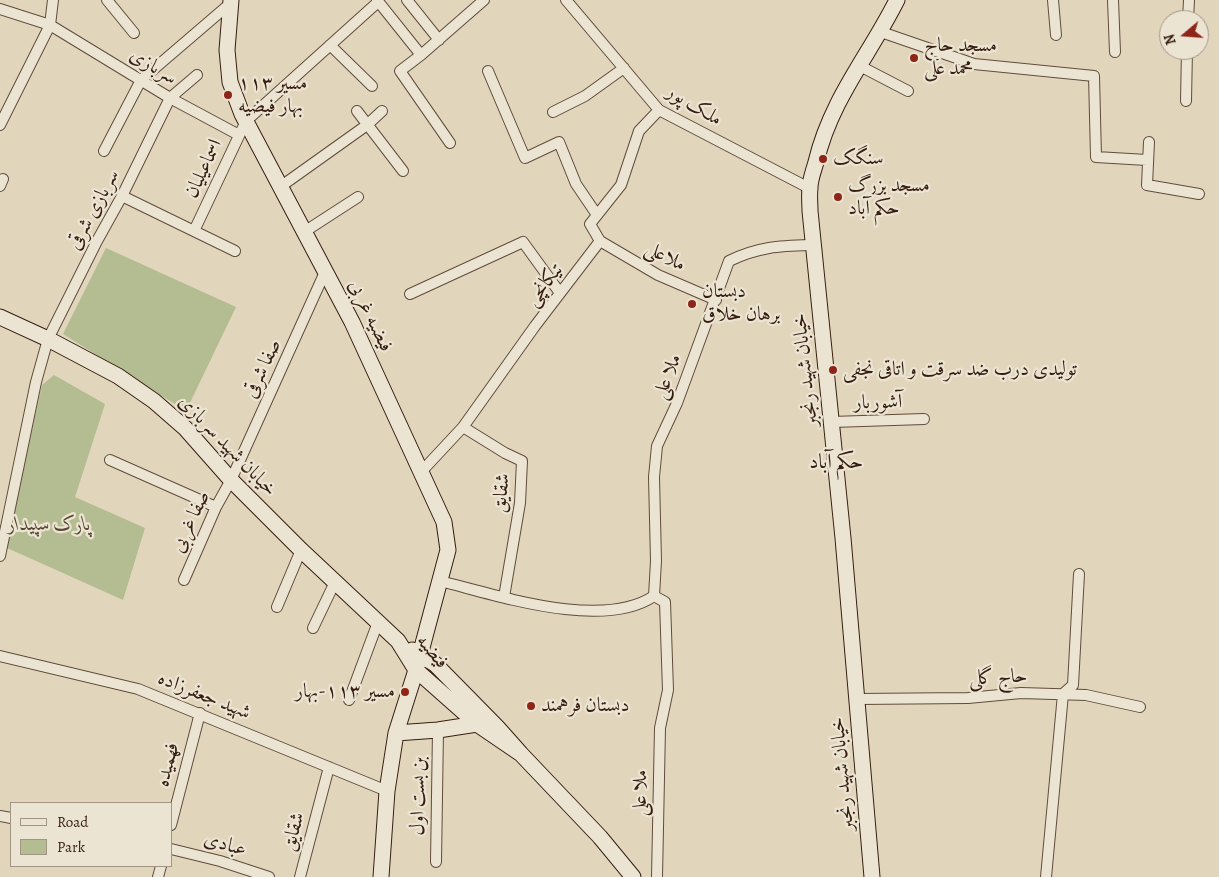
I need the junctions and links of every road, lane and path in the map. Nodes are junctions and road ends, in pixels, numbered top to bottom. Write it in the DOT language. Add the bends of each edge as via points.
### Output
graph roads {
  1 [pos="53,0"];
  2 [pos="107,0"];
  3 [pos="407,0"];
  4 [pos="484,0"];
  5 [pos="566,0"];
  6 [pos="897,0"];
  7 [pos="1053,0"];
  8 [pos="1113,0"];
  9 [pos="232,1"];
  10 [pos="378,1"];
  11 [pos="0,9"];
  12 [pos="50,25"];
  13 [pos="881,32"];
  14 [pos="134,33"];
  15 [pos="1056,34"];
  16 [pos="439,40"];
  17 [pos="330,45"];
  18 [pos="1114,52"];
  19 [pos="421,56"];
  20 [pos="1187,60"];
  21 [pos="858,65"];
  22 [pos="624,68"];
  23 [pos="488,71"];
  24 [pos="197,75"];
  25 [pos="141,80"];
  26 [pos="372,86"];
  27 [pos="908,91"];
  28 [pos="170,98"];
  29 [pos="1186,101"];
  30 [pos="659,110"];
  31 [pos="357,111"];
  32 [pos="382,111"];
  33 [pos="553,112"];
  34 [pos="367,124"];
  35 [pos="0,125"];
  36 [pos="242,128"];
  37 [pos="1149,142"];
  38 [pos="450,143"];
  39 [pos="104,151"];
  40 [pos="1147,160"];
  41 [pos="403,171"];
  42 [pos="280,186"];
  43 [pos="810,188"];
  44 [pos="1198,194"];
  45 [pos="122,196"];
  46 [pos="358,198"];
  47 [pos="597,215"];
  48 [pos="194,231"];
  49 [pos="304,232"];
  50 [pos="600,241"];
  51 [pos="814,245"];
  52 [pos="235,251"];
  53 [pos="325,272"];
  54 [pos="560,293"];
  55 [pos="410,294"];
  56 [pos="716,300"];
  57 [pos="0,316"];
  58 [pos="48,338"];
  59 [pos="924,419"];
  60 [pos="832,422"];
  61 [pos="463,427"];
  62 [pos="110,460"];
  63 [pos="421,472"];
  64 [pos="231,480"];
  65 [pos="216,507"];
  66 [pos="301,550"];
  67 [pos="0,556"];
  68 [pos="1078,574"];
  69 [pos="184,580"];
  70 [pos="440,581"];
  71 [pos="335,582"];
  72 [pos="654,596"];
  73 [pos="504,597"];
  74 [pos="277,607"];
  75 [pos="378,622"];
  76 [pos="314,628"];
  77 [pos="398,641"];
  78 [pos="419,655"];
  79 [pos="0,656"];
  80 [pos="416,670"];
  81 [pos="1063,694"];
  82 [pos="857,699"];
  83 [pos="349,700"];
  84 [pos="1140,707"];
  85 [pos="200,714"];
  86 [pos="477,724"];
  87 [pos="438,730"];
  88 [pos="396,733"];
  89 [pos="521,754"];
  90 [pos="329,767"];
  91 [pos="387,791"];
  92 [pos="172,821"];
  93 [pos="172,849"];
  94 [pos="436,862"];
  95 [pos="269,877"];
  96 [pos="300,877"];
  97 [pos="382,877"];
  98 [pos="633,877"];
  99 [pos="657,877"];
  100 [pos="872,877"];
  101 [pos="1046,877"];
  1 -- 12 [label="street"];
  2 -- 14 [label="street"];
  3 -- 16 [label="street"];
  4 -- 16 [label="street"];
  5 -- 22 [label="street, ملک پور"];
  6 -- 13 [label="street, خیابان شهید رنجبر"];
  7 -- 15 [label="street"];
  8 -- 18 [label="street"];
  9 -- 25 [label="street"];
  9 -- 36 [label="street, فیضیه غربی" via="227,50 230,82"];
  10 -- 17 [label="street"];
  10 -- 19 [label="street"];
  11 -- 12 [label="street, سربازی"];
  12 -- 25 [label="street, سربازی"];
  12 -- 35 [label="street"];
  13 -- 21 [label="street, خیابان شهید رنجبر"];
  13 -- 40 [label="street" via="974,64 1094,76 1096,157"];
  16 -- 19 [label="street"];
  17 -- 26 [label="street"];
  17 -- 36 [label="street"];
  19 -- 38 [label="street" via="400,71"];
  20 -- 29 [label="street"];
  21 -- 27 [label="street"];
  21 -- 43 [label="street, خیابان شهید رنجبر" via="828,121"];
  22 -- 30 [label="street, ملک پور"];
  22 -- 33 [label="street" via="585,96"];
  23 -- 47 [label="street" via="525,158 559,142 576,184"];
  24 -- 28 [label="street"];
  25 -- 28 [label="street, سربازی"];
  25 -- 39 [label="street"];
  28 -- 36 [label="street, سربازی"];
  28 -- 45 [label="street, سربازی شرقی"];
  30 -- 43 [label="street, ملک پور"];
  30 -- 47 [label="street" via="639,131 621,185"];
  31 -- 34 [label="street"];
  32 -- 34 [label="street"];
  34 -- 41 [label="street"];
  34 -- 42 [label="street"];
  36 -- 42 [label="street, فیضیه غربی"];
  36 -- 48 [label="street, اسماعیلیان"];
  37 -- 40 [label="street"];
  40 -- 44 [label="street" via="1147,185"];
  42 -- 49 [label="street, فیضیه غربی"];
  43 -- 51 [label="street, خیابان شهید رنجبر"];
  45 -- 48 [label="street"];
  45 -- 58 [label="street, سربازی شرقی"];
  46 -- 49 [label="street"];
  47 -- 50 [label="street" via="590,224"];
  48 -- 52 [label="street"];
  49 -- 53 [label="street, فیضیه غربی"];
  50 -- 54 [label="street, تیکانچی"];
  50 -- 56 [label="street, ملاعلی" via="658,275"];
  51 -- 56 [label="street, ملا علی" via="775,246 748,252 730,261"];
  51 -- 60 [label="street, خیابان شهید رنجبر"];
  53 -- 63 [label="street, فیضیه غربی" via="352,322"];
  53 -- 64 [label="street, صفا شرقی"];
  54 -- 55 [label="street" via="523,242"];
  54 -- 61 [label="street, تیکانچی"];
  56 -- 72 [label="street, ملا علی" via="677,404 656,446"];
  57 -- 58 [label="street, خیابان شهید سربازی"];
  58 -- 64 [label="street, خیابان شهید سربازی" via="118,376 154,401 185,428"];
  58 -- 67 [label="street, سربازی شرقی"];
  59 -- 60 [label="street, آشوربار"];
  60 -- 82 [label="street, خیابان شهید رنجبر"];
  61 -- 63 [label="street, تیکانچی"];
  61 -- 73 [label="street, شقایق" via="522,461 520,503"];
  62 -- 65 [label="street"];
  63 -- 70 [label="street, فیضیه غربی" via="444,522 448,550"];
  64 -- 65 [label="street, صفا غربی"];
  64 -- 66 [label="street, خیابان شهید سربازی"];
  65 -- 69 [label="street, صفا غربی"];
  66 -- 71 [label="street, خیابان شهید سربازی"];
  66 -- 74 [label="street"];
  68 -- 81 [label="street" via="1073,685"];
  70 -- 73 [label="street"];
  70 -- 78 [label="street, فیضیه غربی"];
  71 -- 75 [label="street, خیابان شهید سربازی"];
  71 -- 76 [label="street"];
  72 -- 73 [label="street" via="644,603 620,610 574,610 529,605"];
  72 -- 99 [label="street, ملا علی" via="666,602 668,681 660,728"];
  75 -- 77 [label="street, خیابان شهید سربازی"];
  75 -- 83 [label="street"];
  77 -- 78 [label="street, فیضیه"];
  77 -- 80 [label="street, فیضیه"];
  78 -- 80 [label="street, فیضیه غربی"];
  78 -- 89 [label="street, فیضیه" via="435,664"];
  79 -- 85 [label="street, شهید جعفرزاده" via="138,689"];
  80 -- 86 [label="street, فیضیه"];
  80 -- 88 [label="street, فیضیه غربی"];
  81 -- 82 [label="street, حاج گلی"];
  81 -- 84 [label="street, حاج گلی" via="1086,695"];
  81 -- 101 [label="street"];
  82 -- 100 [label="street, خیابان شهید رنجبر"];
  85 -- 90 [label="street, شهید جعفرزاده"];
  85 -- 92 [label="street, فهمیده"];
  86 -- 87 [label="street"];
  86 -- 89 [label="street, فیضیه"];
  87 -- 88 [label="street"];
  87 -- 94 [label="street, بن بست اول"];
  88 -- 91 [label="street, فیضیه غربی"];
  89 -- 98 [label="street, فیضیه" via="600,837"];
  90 -- 91 [label="street, شهید جعفرزاده"];
  90 -- 96 [label="street, شقایق"];
  91 -- 97 [label="street, فیضیه غربی"];
  93 -- 95 [label="street, عبادی"];
}
